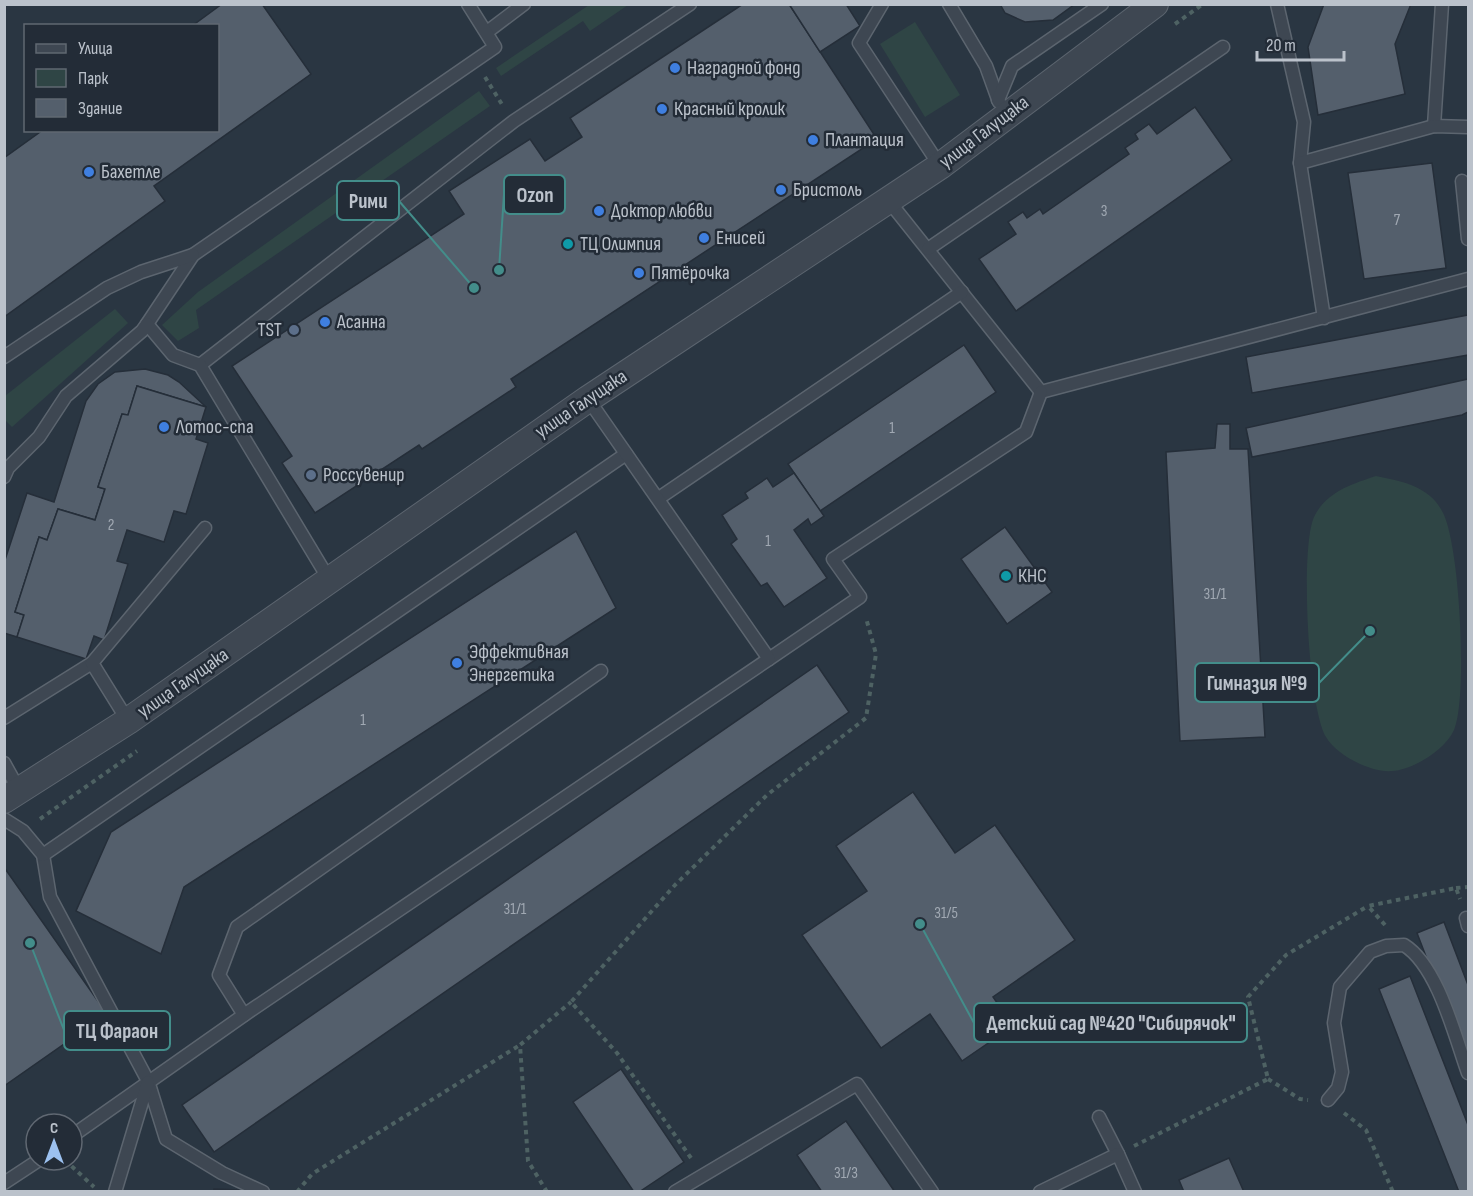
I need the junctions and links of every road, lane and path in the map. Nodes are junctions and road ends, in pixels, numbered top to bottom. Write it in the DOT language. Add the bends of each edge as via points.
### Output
graph roads {
  1 [pos="468,4"];
  2 [pos="524,4"];
  3 [pos="690,4"];
  4 [pos="882,4"];
  5 [pos="949,4"];
  6 [pos="1102,4"];
  7 [pos="1155,4"];
  8 [pos="1277,4"];
  9 [pos="1442,4"];
  10 [pos="486,32"];
  11 [pos="1223,47"];
  12 [pos="488,82"];
  13 [pos="503,106"];
  14 [pos="1001,109"];
  15 [pos="1434,126"];
  16 [pos="1468,127"];
  17 [pos="1300,164"];
  18 [pos="939,166"];
  19 [pos="1462,182"];
  20 [pos="888,200"];
  21 [pos="1468,239"];
  22 [pos="928,249"];
  23 [pos="192,255"];
  24 [pos="1468,279"];
  25 [pos="962,292"];
  26 [pos="1324,318"];
  27 [pos="147,324"];
  28 [pos="4,357"];
  29 [pos="200,365"];
  30 [pos="1041,392"];
  31 [pos="588,399"];
  32 [pos="626,454"];
  33 [pos="4,477"];
  34 [pos="659,498"];
  35 [pos="205,528"];
  36 [pos="330,581"];
  37 [pos="860,597"];
  38 [pos="769,659"];
  39 [pos="92,663"];
  40 [pos="601,671"];
  41 [pos="4,718"];
  42 [pos="128,721"];
  43 [pos="4,764"];
  44 [pos="12,795"];
  45 [pos="4,819"];
  46 [pos="43,855"];
  47 [pos="1468,887"];
  48 [pos="1456,888"];
  49 [pos="1368,906"];
  50 [pos="1467,922"];
  51 [pos="1404,945"];
  52 [pos="571,1002"];
  53 [pos="244,1015"];
  54 [pos="520,1045"];
  55 [pos="1468,1073"];
  56 [pos="1268,1079"];
  57 [pos="148,1080"];
  58 [pos="1328,1100"];
  59 [pos="1099,1117"];
  60 [pos="84,1127"];
  61 [pos="1118,1154"];
  62 [pos="24,1170"];
  63 [pos="78,1172"];
  64 [pos="703,1175"];
  65 [pos="4,1184"];
  66 [pos="99,1191"];
  67 [pos="115,1191"];
  68 [pos="261,1191"];
  69 [pos="297,1191"];
  70 [pos="547,1191"];
  71 [pos="675,1191"];
  72 [pos="932,1191"];
  73 [pos="1040,1191"];
  74 [pos="1135,1191"];
  75 [pos="1393,1191"];
  1 -- 10 [label="lane"];
  2 -- 10 [label="lane"];
  3 -- 29 [label="lane" via="514,121"];
  4 -- 18 [label="lane" via="859,43"];
  5 -- 14 [label="lane" via="986,66"];
  6 -- 14 [label="lane" via="1012,66"];
  7 -- 14 [label="street, улица Галущака"];
  8 -- 17 [label="lane" via="1304,122"];
  9 -- 15 [label="lane"];
  10 -- 23 [label="lane" via="495,47"];
  11 -- 22 [label="lane"];
  12 -- 13 [label="path"];
  14 -- 18 [label="street, улица Галущака"];
  15 -- 16 [label="lane"];
  15 -- 17 [label="lane"];
  17 -- 26 [label="lane"];
  18 -- 20 [label="street, улица Галущака"];
  19 -- 21 [label="lane"];
  20 -- 22 [label="lane"];
  20 -- 31 [label="street, улица Галущака"];
  22 -- 25 [label="lane"];
  23 -- 27 [label="lane"];
  23 -- 28 [label="lane" via="107,288"];
  24 -- 26 [label="lane"];
  25 -- 30 [label="lane"];
  25 -- 34 [label="lane"];
  26 -- 30 [label="lane"];
  27 -- 29 [label="lane" via="173,355"];
  27 -- 33 [label="lane" via="66,396"];
  29 -- 36 [label="lane"];
  30 -- 37 [label="lane" via="1026,432 833,559"];
  31 -- 32 [label="lane"];
  31 -- 36 [label="street, улица Галущака"];
  32 -- 34 [label="lane"];
  32 -- 46 [label="lane"];
  34 -- 38 [label="lane"];
  35 -- 39 [label="lane"];
  36 -- 42 [label="street, улица Галущака"];
  37 -- 38 [label="lane"];
  37 -- 52 [label="path" via="876,654 866,718 767,795 675,885"];
  38 -- 53 [label="lane"];
  39 -- 41 [label="lane"];
  39 -- 42 [label="lane"];
  40 -- 53 [label="lane" via="237,927 219,975"];
  42 -- 44 [label="street, улица Галущака"];
  43 -- 44 [label="lane"];
  45 -- 46 [label="lane" via="23,831"];
  46 -- 57 [label="lane" via="50,897"];
  47 -- 48 [label="path"];
  48 -- 49 [label="path"];
  48 -- 50 [label="path"];
  49 -- 51 [label="path"];
  49 -- 56 [label="path" via="1286,955 1248,997"];
  51 -- 55 [label="lane" via="1422,961"];
  51 -- 58 [label="lane" via="1370,952 1340,987 1334,1023 1342,1072 1338,1088"];
  52 -- 54 [label="path"];
  52 -- 64 [label="path" via="617,1053"];
  53 -- 57 [label="lane"];
  54 -- 69 [label="path" via="322,1168"];
  54 -- 70 [label="path" via="528,1161"];
  56 -- 58 [label="path" via="1300,1100"];
  56 -- 61 [label="path"];
  57 -- 60 [label="lane"];
  57 -- 67 [label="lane"];
  57 -- 68 [label="lane" via="166,1139"];
  58 -- 75 [label="path" via="1366,1130"];
  59 -- 61 [label="lane"];
  61 -- 73 [label="lane"];
  61 -- 74 [label="lane"];
  62 -- 65 [label="lane"];
  63 -- 66 [label="path"];
  64 -- 71 [label="lane"];
  64 -- 72 [label="lane" via="857,1084"];
}
